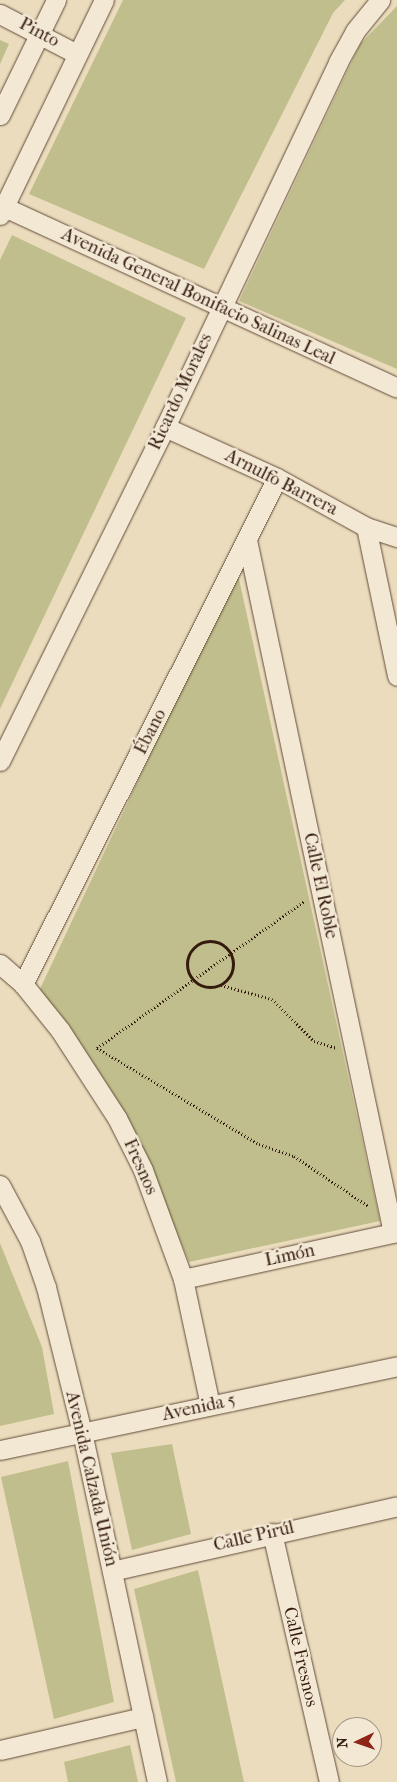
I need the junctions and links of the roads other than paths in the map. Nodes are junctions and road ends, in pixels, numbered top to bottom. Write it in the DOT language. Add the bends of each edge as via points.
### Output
graph roads {
  1 [pos="56,0"];
  2 [pos="104,0"];
  3 [pos="380,0"];
  4 [pos="0,14"];
  5 [pos="40,32"];
  6 [pos="77,54"];
  7 [pos="0,115"];
  8 [pos="1,209"];
  9 [pos="221,308"];
  10 [pos="397,388"];
  11 [pos="165,427"];
  12 [pos="277,478"];
  13 [pos="366,527"];
  14 [pos="397,537"];
  15 [pos="247,540"];
  16 [pos="397,676"];
  17 [pos="0,761"];
  18 [pos="0,964"];
  19 [pos="23,984"];
  20 [pos="0,1185"];
  21 [pos="394,1229"];
  22 [pos="182,1279"];
  23 [pos="397,1366"];
  24 [pos="210,1405"];
  25 [pos="82,1432"];
  26 [pos="0,1450"];
  27 [pos="397,1506"];
  28 [pos="272,1533"];
  29 [pos="112,1571"];
  30 [pos="143,1717"];
  31 [pos="0,1750"];
  32 [pos="157,1782"];
  33 [pos="329,1782"];
  1 -- 5 [label="street"];
  2 -- 6 [label="street"];
  3 -- 9 [label="street, Ricardo Morales" via="355,31 338,62"];
  4 -- 5 [label="street, Pinto"];
  5 -- 6 [label="street, Pinto"];
  5 -- 7 [label="street"];
  6 -- 8 [label="street"];
  8 -- 9 [label="street, Avenida General Bonifacio Salinas Leal"];
  9 -- 10 [label="street, Avenida General Bonifacio Salinas Leal"];
  9 -- 11 [label="street, Ricardo Morales"];
  11 -- 12 [label="street, Arnulfo Barrera"];
  11 -- 17 [label="street, Ricardo Morales"];
  12 -- 13 [label="street, Arnulfo Barrera"];
  12 -- 15 [label="street, Ébano"];
  13 -- 14 [label="street, Arnulfo Barrera"];
  13 -- 16 [label="street"];
  15 -- 19 [label="street, Ébano"];
  15 -- 21 [label="street, Calle El Roble"];
  18 -- 19 [label="street, Fresnos"];
  19 -- 22 [label="street, Fresnos" via="81,1060 117,1118 143,1170"];
  20 -- 25 [label="street, Avenida Calzada Unión" via="30,1241 46,1287"];
  21 -- 22 [label="street, Limón"];
  22 -- 24 [label="street, Fresnos"];
  23 -- 24 [label="street, Avenida 5"];
  24 -- 25 [label="street, Avenida 5"];
  25 -- 26 [label="street, Avenida 5"];
  25 -- 29 [label="street, Avenida Calzada Unión"];
  27 -- 28 [label="street, Calle Pirúl"];
  28 -- 29 [label="street, Calle Pirúl"];
  28 -- 33 [label="street, Calle Fresnos"];
  29 -- 30 [label="street, Avenida Calzada Unión"];
  30 -- 31 [label="street"];
  30 -- 32 [label="street, Avenida Calzada Unión"];
}
